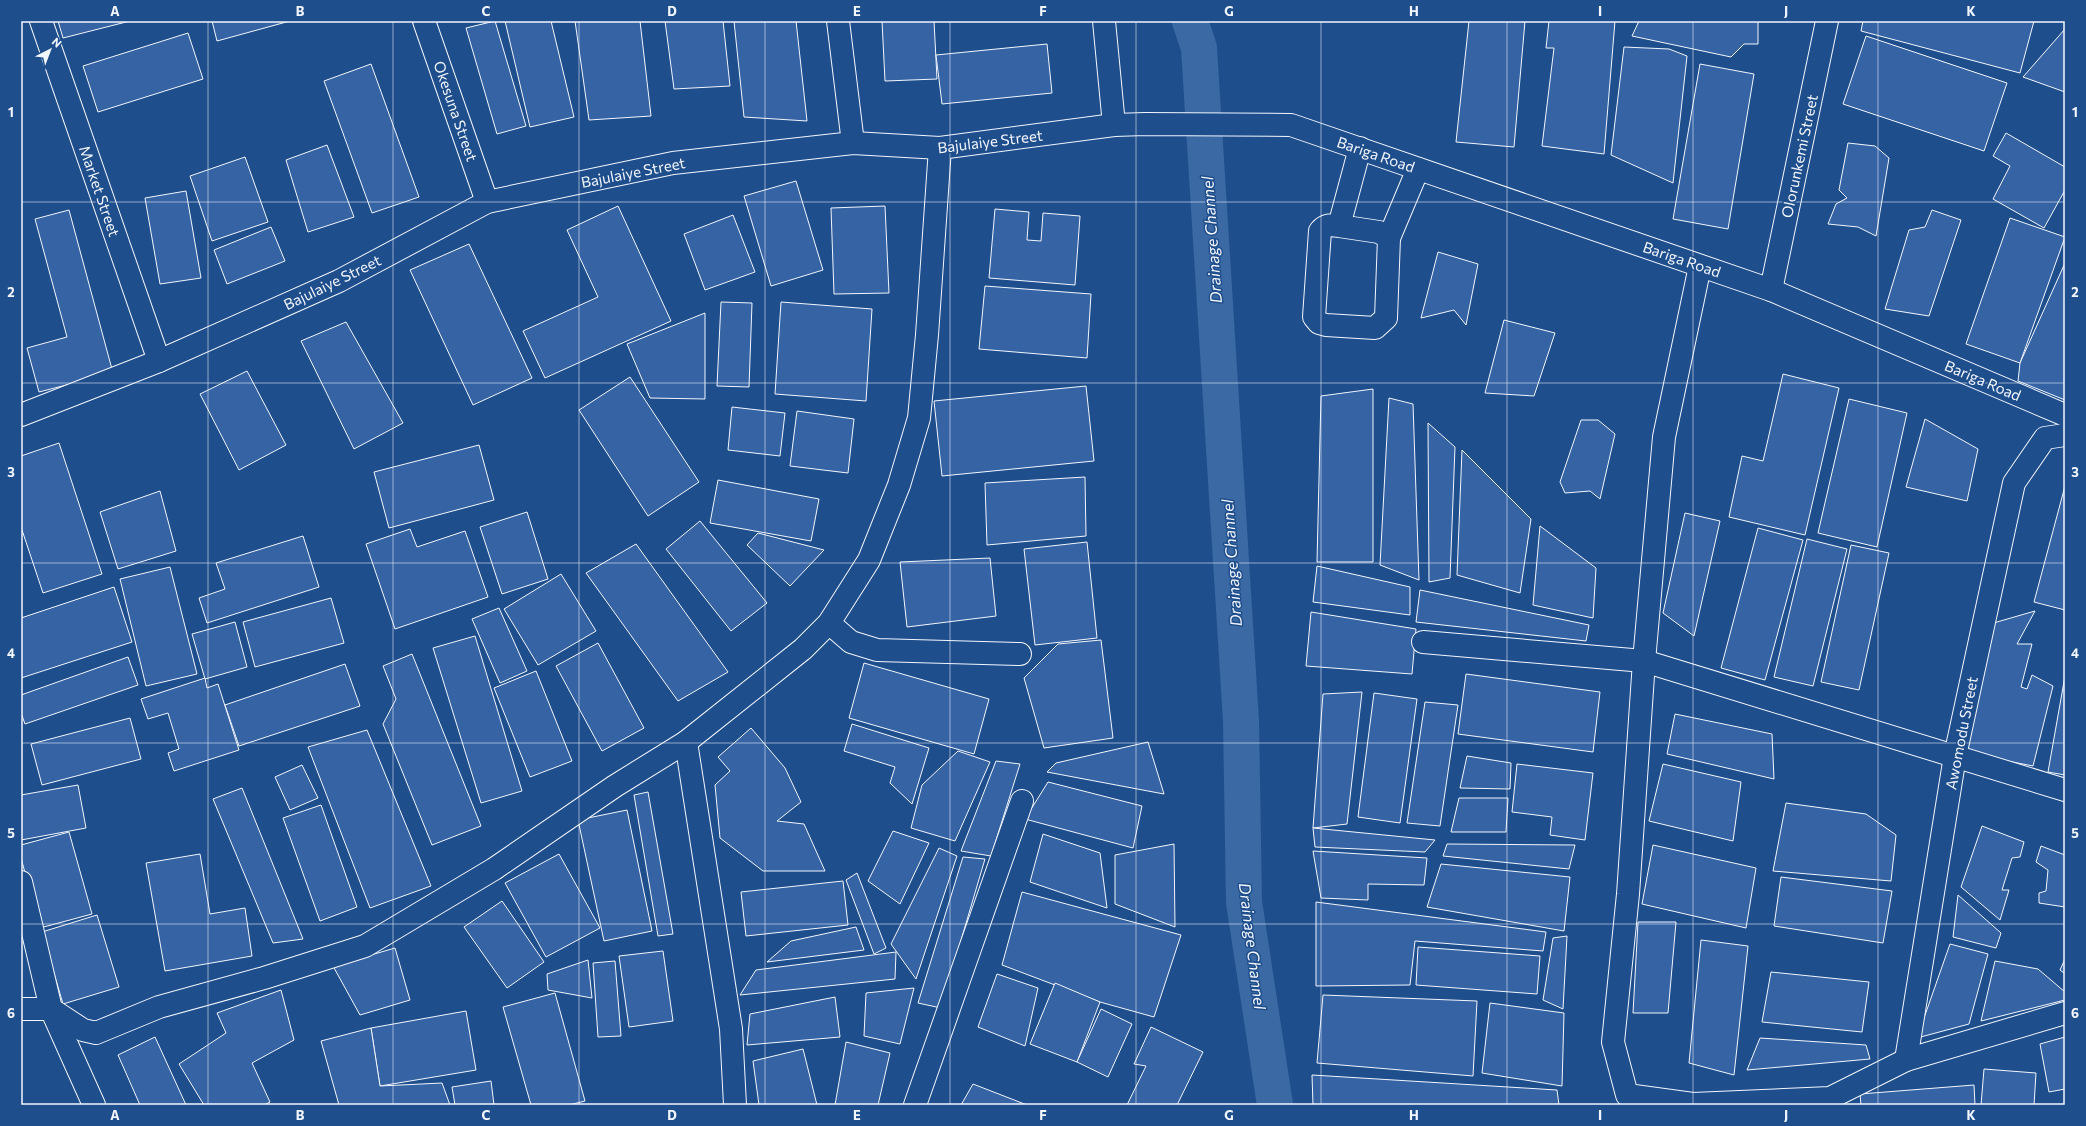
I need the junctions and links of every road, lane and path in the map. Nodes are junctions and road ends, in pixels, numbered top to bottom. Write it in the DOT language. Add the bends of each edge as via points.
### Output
graph roads {
  1 [pos="41,21"];
  2 [pos="424,21"];
  3 [pos="838,21"];
  4 [pos="1104,21"];
  5 [pos="1827,21"];
  6 [pos="1114,125"];
  7 [pos="1291,125"];
  8 [pos="853,143"];
  9 [pos="940,148"];
  10 [pos="1360,148"];
  11 [pos="1418,169"];
  12 [pos="487,202"];
  13 [pos="1339,226"];
  14 [pos="1389,238"];
  15 [pos="1700,266"];
  16 [pos="1771,290"];
  17 [pos="159,361"];
  18 [pos="21,415"];
  19 [pos="2065,415"];
  20 [pos="2065,434"];
  21 [pos="828,623"];
  22 [pos="1423,642"];
  23 [pos="1020,654"];
  24 [pos="1644,661"];
  25 [pos="686,742"];
  26 [pos="1955,756"];
  27 [pos="2065,790"];
  28 [pos="1022,800"];
  29 [pos="21,882"];
  30 [pos="21,1009"];
  31 [pos="51,1009"];
  32 [pos="2065,1013"];
  33 [pos="1906,1060"];
  34 [pos="1830,1101"];
  35 [pos="94,1105"];
  36 [pos="735,1105"];
  37 [pos="915,1105"];
  1 -- 17 [label="street, Market Street"];
  2 -- 12 [label="street, Okesuna Street"];
  3 -- 8 [label="street"];
  4 -- 6 [label="street"];
  5 -- 16 [label="street, Olorunkemi Street"];
  6 -- 7 [label="street, Bajulaiye Street"];
  6 -- 9 [label="street, Bajulaiye Street"];
  7 -- 10 [label="street, Bariga Road"];
  8 -- 9 [label="street, Bajulaiye Street"];
  8 -- 12 [label="street, Bajulaiye Street" via="673,163"];
  9 -- 21 [label="street" via="919,418 899,486 868,560"];
  10 -- 11 [label="street, Bariga Road"];
  10 -- 13 [label="street"];
  11 -- 14 [label="street"];
  11 -- 15 [label="street, Bariga Road"];
  12 -- 17 [label="street, Bajulaiye Street" via="339,281"];
  13 -- 14 [label="street" via="1380,232"];
  13 -- 14 [label="street" via="1324,226 1320,231 1314,317 1326,326 1375,328 1386,318"];
  15 -- 16 [label="street, Bariga Road"];
  15 -- 24 [label="street" via="1664,437"];
  16 -- 19 [label="street, Bariga Road"];
  17 -- 18 [label="street, Bajulaiye Street"];
  20 -- 26 [label="street, Awomodu Street" via="2045,438 2014,483"];
  21 -- 23 [label="street" via="851,642 877,650"];
  21 -- 25 [label="street" via="802,649"];
  22 -- 24 [label="street"];
  24 -- 26 [label="street"];
  24 -- 34 [label="street" via="1628,894 1613,1042 1627,1095 1693,1104"];
  25 -- 31 [label="street" via="615,786 494,870 366,946 159,1007 96,1033 83,1030"];
  25 -- 36 [label="street" via="731,1029"];
  26 -- 27 [label="street"];
  26 -- 33 [label="street, Awomodu Street"];
  28 -- 37 [label="street"];
  29 -- 31 [label="street"];
  30 -- 31 [label="street"];
  31 -- 35 [label="street"];
  32 -- 33 [label="street"];
  33 -- 34 [label="street"];
}
